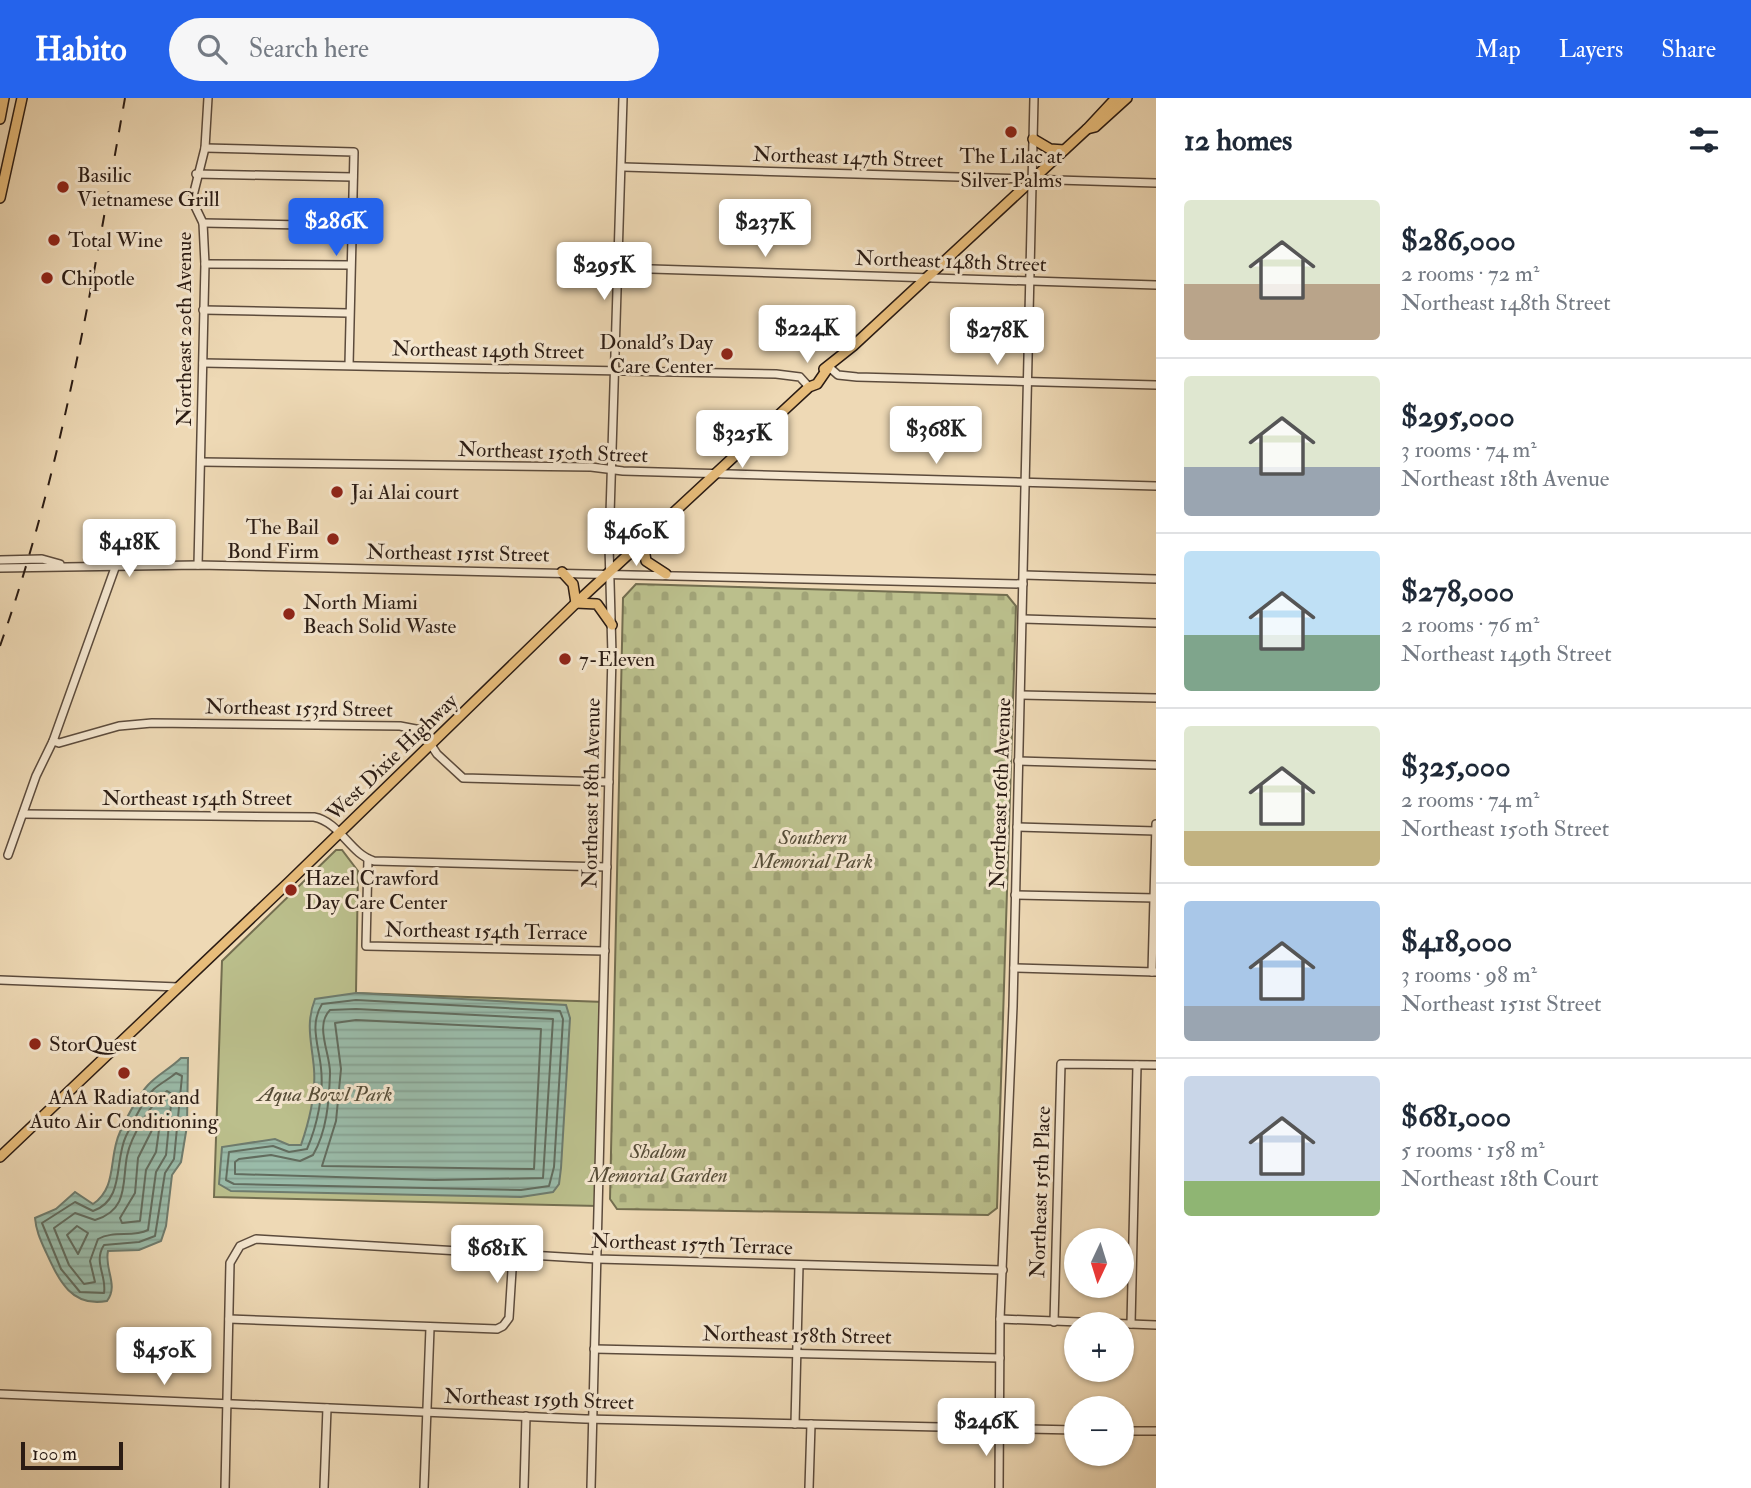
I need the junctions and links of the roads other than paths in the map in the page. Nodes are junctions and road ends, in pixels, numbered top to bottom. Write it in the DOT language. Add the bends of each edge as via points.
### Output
graph roads {
  1 [pos="5,98"];
  2 [pos="22,98"];
  3 [pos="208,98"];
  4 [pos="623,98"];
  5 [pos="1034,98"];
  6 [pos="1102,98"];
  7 [pos="1116,98"];
  8 [pos="1127,98"];
  9 [pos="1099,114"];
  10 [pos="0,118"];
  11 [pos="1087,129"];
  12 [pos="1032,139"];
  13 [pos="205,148"];
  14 [pos="1064,150"];
  15 [pos="0,164"];
  16 [pos="623,167"];
  17 [pos="6,173"];
  18 [pos="196,174"];
  19 [pos="353,177"];
  20 [pos="1031,180"];
  21 [pos="1156,183"];
  22 [pos="0,198"];
  23 [pos="202,223"];
  24 [pos="352,226"];
  25 [pos="205,264"];
  26 [pos="350,265"];
  27 [pos="619,268"];
  28 [pos="926,279"];
  29 [pos="1030,281"];
  30 [pos="1156,285"];
  31 [pos="203,310"];
  32 [pos="348,313"];
  33 [pos="203,363"];
  34 [pos="349,365"];
  35 [pos="829,368"];
  36 [pos="616,370"];
  37 [pos="1028,382"];
  38 [pos="1156,385"];
  39 [pos="810,387"];
  40 [pos="201,462"];
  41 [pos="613,468"];
  42 [pos="716,474"];
  43 [pos="1025,482"];
  44 [pos="1156,486"];
  45 [pos="643,542"];
  46 [pos="0,559"];
  47 [pos="60,564"];
  48 [pos="116,565"];
  49 [pos="198,565"];
  50 [pos="0,568"];
  51 [pos="562,572"];
  52 [pos="609,573"];
  53 [pos="666,574"];
  54 [pos="1024,575"];
  55 [pos="1156,579"];
  56 [pos="1023,584"];
  57 [pos="576,603"];
  58 [pos="1023,619"];
  59 [pos="1156,623"];
  60 [pos="612,625"];
  61 [pos="1021,695"];
  62 [pos="1156,698"];
  63 [pos="53,741"];
  64 [pos="431,744"];
  65 [pos="1018,761"];
  66 [pos="1156,765"];
  67 [pos="609,782"];
  68 [pos="23,814"];
  69 [pos="1156,824"];
  70 [pos="1017,827"];
  71 [pos="1156,831"];
  72 [pos="338,832"];
  73 [pos="8,855"];
  74 [pos="368,859"];
  75 [pos="607,867"];
  76 [pos="1015,895"];
  77 [pos="1155,898"];
  78 [pos="605,951"];
  79 [pos="1014,968"];
  80 [pos="1154,972"];
  81 [pos="0,980"];
  82 [pos="178,987"];
  83 [pos="1137,1065"];
  84 [pos="1156,1065"];
  85 [pos="0,1157"];
  86 [pos="513,1254"];
  87 [pos="597,1259"];
  88 [pos="799,1265"];
  89 [pos="1003,1270"];
  90 [pos="1131,1312"];
  91 [pos="229,1319"];
  92 [pos="1000,1319"];
  93 [pos="1054,1322"];
  94 [pos="1064,1322"];
  95 [pos="1134,1324"];
  96 [pos="1156,1325"];
  97 [pos="430,1328"];
  98 [pos="594,1349"];
  99 [pos="797,1353"];
  100 [pos="1000,1357"];
  101 [pos="0,1394"];
  102 [pos="227,1404"];
  103 [pos="327,1408"];
  104 [pos="426,1412"];
  105 [pos="526,1416"];
  106 [pos="592,1419"];
  107 [pos="795,1423"];
  108 [pos="811,1424"];
  109 [pos="1000,1429"];
  110 [pos="1064,1430"];
  111 [pos="1134,1431"];
  112 [pos="1156,1432"];
  113 [pos="225,1488"];
  114 [pos="324,1488"];
  115 [pos="424,1488"];
  116 [pos="524,1488"];
  117 [pos="591,1488"];
  118 [pos="809,1488"];
  119 [pos="999,1488"];
  1 -- 10 [label="main road"];
  2 -- 17 [label="main road"];
  3 -- 13 [label="street, Northeast 20th Avenue"];
  4 -- 16 [label="street, Northeast 18th Avenue"];
  5 -- 12 [label="street, Northeast 16th Avenue"];
  6 -- 9 [label="main road"];
  7 -- 9 [label="main road, West Dixie Highway"];
  8 -- 11 [label="main road, West Dixie Highway"];
  9 -- 11 [label="main road, West Dixie Highway"];
  11 -- 14 [label="main road, West Dixie Highway"];
  12 -- 14 [label="main road" via="1050,149"];
  12 -- 20 [label="street, Northeast 16th Avenue"];
  13 -- 18 [label="street, Northeast 20th Avenue"];
  13 -- 19 [label="street" via="354,152"];
  14 -- 20 [label="main road, West Dixie Highway"];
  15 -- 17 [label="main road"];
  16 -- 20 [label="street, Northeast 147th Street"];
  16 -- 27 [label="street, Northeast 18th Avenue"];
  17 -- 22 [label="main road"];
  18 -- 19 [label="street"];
  18 -- 23 [label="street, Northeast 20th Avenue" via="192,200"];
  19 -- 24 [label="street"];
  20 -- 21 [label="street, Northeast 147th Street"];
  20 -- 28 [label="main road, West Dixie Highway"];
  20 -- 29 [label="street, Northeast 16th Avenue"];
  23 -- 24 [label="street"];
  23 -- 25 [label="street, Northeast 20th Avenue"];
  24 -- 26 [label="street"];
  25 -- 26 [label="street"];
  25 -- 31 [label="street, Northeast 20th Avenue"];
  26 -- 32 [label="street"];
  27 -- 28 [label="street, Northeast 148th Street"];
  27 -- 36 [label="street, Northeast 18th Avenue"];
  28 -- 29 [label="street, Northeast 148th Street"];
  28 -- 35 [label="main road, West Dixie Highway"];
  29 -- 30 [label="street, Northeast 148th Street"];
  29 -- 37 [label="street, Northeast 16th Avenue"];
  31 -- 32 [label="street"];
  31 -- 33 [label="street, Northeast 20th Avenue"];
  32 -- 34 [label="street"];
  33 -- 34 [label="street, Northeast 149th Street"];
  33 -- 40 [label="street, Northeast 20th Avenue"];
  34 -- 36 [label="street, Northeast 149th Street"];
  35 -- 37 [label="street" via="838,375 857,377"];
  35 -- 39 [label="main road, West Dixie Highway"];
  36 -- 39 [label="street, Northeast 149th Street" via="776,374 800,377"];
  36 -- 41 [label="street, Northeast 18th Avenue"];
  37 -- 38 [label="street"];
  37 -- 43 [label="street, Northeast 16th Avenue"];
  39 -- 42 [label="main road, West Dixie Highway"];
  40 -- 41 [label="street, Northeast 150th Street"];
  40 -- 49 [label="street, Northeast 20th Avenue"];
  41 -- 42 [label="street, Northeast 150th Street"];
  41 -- 52 [label="street, Northeast 18th Avenue"];
  42 -- 43 [label="street, Northeast 150th Street"];
  42 -- 45 [label="main road, West Dixie Highway"];
  43 -- 44 [label="street, Northeast 150th Street"];
  43 -- 54 [label="street, Northeast 16th Avenue"];
  45 -- 52 [label="main road, West Dixie Highway"];
  45 -- 53 [label="main road" via="646,561"];
  46 -- 47 [label="street, Northeast 151st Street"];
  47 -- 48 [label="street, Northeast 151st Street"];
  47 -- 50 [label="street, Northeast 151st Street" via="42,569"];
  48 -- 49 [label="street, Northeast 151st Street"];
  48 -- 63 [label="street"];
  49 -- 51 [label="street, Northeast 151st Street"];
  51 -- 52 [label="street, Northeast 151st Street"];
  51 -- 57 [label="main road" via="573,584"];
  52 -- 53 [label="street, Northeast 151st Street"];
  52 -- 57 [label="main road, West Dixie Highway"];
  52 -- 60 [label="street, Northeast 18th Avenue"];
  53 -- 56 [label="street, Northeast 151st Street"];
  54 -- 55 [label="street"];
  54 -- 56 [label="street, Northeast 16th Avenue"];
  56 -- 58 [label="street, Northeast 16th Avenue"];
  57 -- 60 [label="main road" via="600,606"];
  57 -- 64 [label="main road, West Dixie Highway"];
  58 -- 59 [label="street"];
  58 -- 61 [label="street, Northeast 16th Avenue"];
  60 -- 67 [label="street, Northeast 18th Avenue"];
  61 -- 62 [label="street"];
  61 -- 65 [label="street, Northeast 16th Avenue"];
  63 -- 64 [label="street, Northeast 153rd Street" via="152,723 400,726 418,728"];
  63 -- 68 [label="street"];
  64 -- 67 [label="street, Northeast 153rd Street" via="443,762 463,778"];
  64 -- 72 [label="main road, West Dixie Highway"];
  65 -- 66 [label="street"];
  65 -- 70 [label="street, Northeast 16th Avenue"];
  67 -- 75 [label="street, Northeast 18th Avenue"];
  68 -- 72 [label="street, Northeast 154th Street" via="314,817"];
  68 -- 73 [label="street"];
  69 -- 71 [label="street"];
  70 -- 71 [label="street"];
  70 -- 76 [label="street, Northeast 16th Avenue"];
  71 -- 77 [label="street"];
  72 -- 74 [label="street, Northeast 154th Street"];
  72 -- 82 [label="main road, West Dixie Highway"];
  74 -- 75 [label="street"];
  74 -- 78 [label="street, Northeast 154th Terrace" via="366,946"];
  75 -- 78 [label="street, Northeast 18th Avenue"];
  76 -- 77 [label="street"];
  76 -- 79 [label="street, Northeast 16th Avenue"];
  77 -- 80 [label="street"];
  78 -- 87 [label="street, Northeast 18th Avenue"];
  79 -- 80 [label="street"];
  79 -- 89 [label="street, Northeast 16th Avenue"];
  81 -- 82 [label="street"];
  82 -- 85 [label="main road, West Dixie Highway"];
  83 -- 84 [label="street"];
  83 -- 90 [label="street"];
  83 -- 93 [label="street, Northeast 15th Place" via="1062,1064"];
  86 -- 87 [label="street, Northeast 157th Terrace"];
  86 -- 91 [label="street, Northeast 157th Terrace" via="256,1239 233,1254"];
  86 -- 97 [label="street" via="509,1318 503,1326"];
  87 -- 88 [label="street, Northeast 157th Terrace"];
  87 -- 98 [label="street, Northeast 18th Avenue"];
  88 -- 89 [label="street, Northeast 157th Terrace"];
  88 -- 99 [label="street"];
  89 -- 92 [label="street, Northeast 16th Avenue"];
  91 -- 97 [label="street"];
  91 -- 102 [label="street"];
  92 -- 93 [label="street"];
  92 -- 100 [label="street, Northeast 16th Avenue"];
  93 -- 94 [label="street"];
  95 -- 96 [label="street"];
  97 -- 104 [label="street"];
  98 -- 99 [label="street, Northeast 158th Street"];
  98 -- 106 [label="street, Northeast 18th Avenue"];
  99 -- 100 [label="street, Northeast 158th Street"];
  99 -- 107 [label="street"];
  100 -- 109 [label="street, Northeast 16th Avenue"];
  101 -- 102 [label="street, Northeast 159th Street"];
  102 -- 103 [label="street, Northeast 159th Street"];
  102 -- 113 [label="street"];
  103 -- 104 [label="street, Northeast 159th Street"];
  103 -- 114 [label="street"];
  104 -- 105 [label="street, Northeast 159th Street"];
  104 -- 115 [label="street"];
  105 -- 106 [label="street, Northeast 159th Street"];
  105 -- 116 [label="street"];
  106 -- 107 [label="street, Northeast 159th Street"];
  106 -- 117 [label="street, Northeast 18th Avenue"];
  107 -- 108 [label="street, Northeast 159th Street"];
  108 -- 109 [label="street, Northeast 159th Street"];
  108 -- 118 [label="street"];
  109 -- 110 [label="street, Northeast 159th Street"];
  109 -- 119 [label="street, Northeast 16th Avenue"];
  111 -- 112 [label="street"];
}
